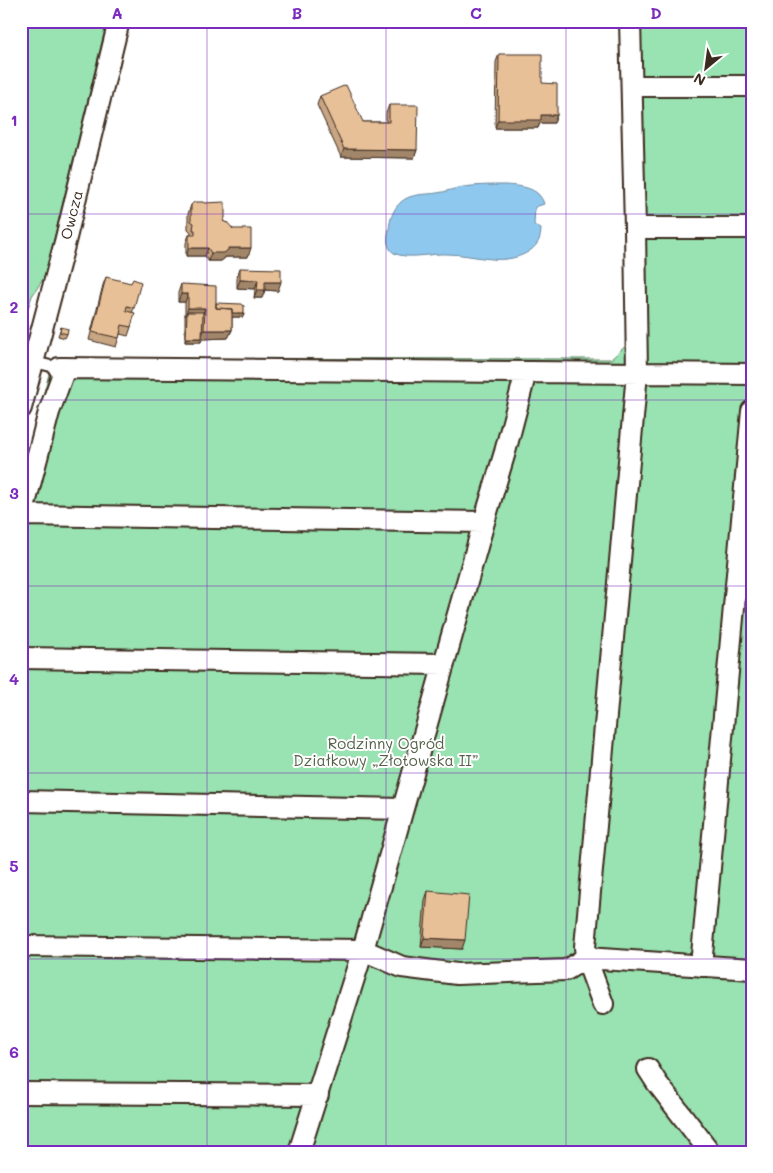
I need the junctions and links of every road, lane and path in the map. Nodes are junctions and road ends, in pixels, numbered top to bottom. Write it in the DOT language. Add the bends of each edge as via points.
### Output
graph roads {
  1 [pos="120,21"];
  2 [pos="630,21"];
  3 [pos="632,86"];
  4 [pos="752,86"];
  5 [pos="636,228"];
  6 [pos="752,228"];
  7 [pos="34,362"];
  8 [pos="62,368"];
  9 [pos="526,372"];
  10 [pos="636,373"];
  11 [pos="752,374"];
  12 [pos="21,408"];
  13 [pos="752,411"];
  14 [pos="22,517"];
  15 [pos="484,522"];
  16 [pos="21,658"];
  17 [pos="444,664"];
  18 [pos="21,801"];
  19 [pos="403,809"];
  20 [pos="21,946"];
  21 [pos="363,950"];
  22 [pos="586,958"];
  23 [pos="701,966"];
  24 [pos="752,969"];
  25 [pos="602,1004"];
  26 [pos="648,1069"];
  27 [pos="21,1093"];
  28 [pos="318,1095"];
  29 [pos="299,1152"];
  30 [pos="710,1152"];
  1 -- 7 [label="street, Owcza"];
  2 -- 3 [label="street"];
  3 -- 4 [label="street"];
  3 -- 5 [label="street"];
  5 -- 6 [label="street"];
  5 -- 10 [label="street"];
  7 -- 8 [label="lane"];
  7 -- 12 [label="street, Owcza"];
  8 -- 9 [label="street"];
  8 -- 14 [label="street"];
  9 -- 10 [label="street"];
  9 -- 15 [label="street"];
  10 -- 11 [label="street"];
  10 -- 22 [label="street"];
  13 -- 23 [label="street"];
  14 -- 15 [label="street"];
  15 -- 17 [label="street"];
  16 -- 17 [label="street"];
  17 -- 19 [label="street"];
  18 -- 19 [label="street"];
  19 -- 21 [label="street"];
  20 -- 21 [label="street"];
  21 -- 22 [label="street" via="402,967 457,974 566,970"];
  21 -- 28 [label="street"];
  22 -- 23 [label="street"];
  22 -- 25 [label="street"];
  23 -- 24 [label="street"];
  26 -- 30 [label="street"];
  27 -- 28 [label="street"];
  28 -- 29 [label="street"];
}
